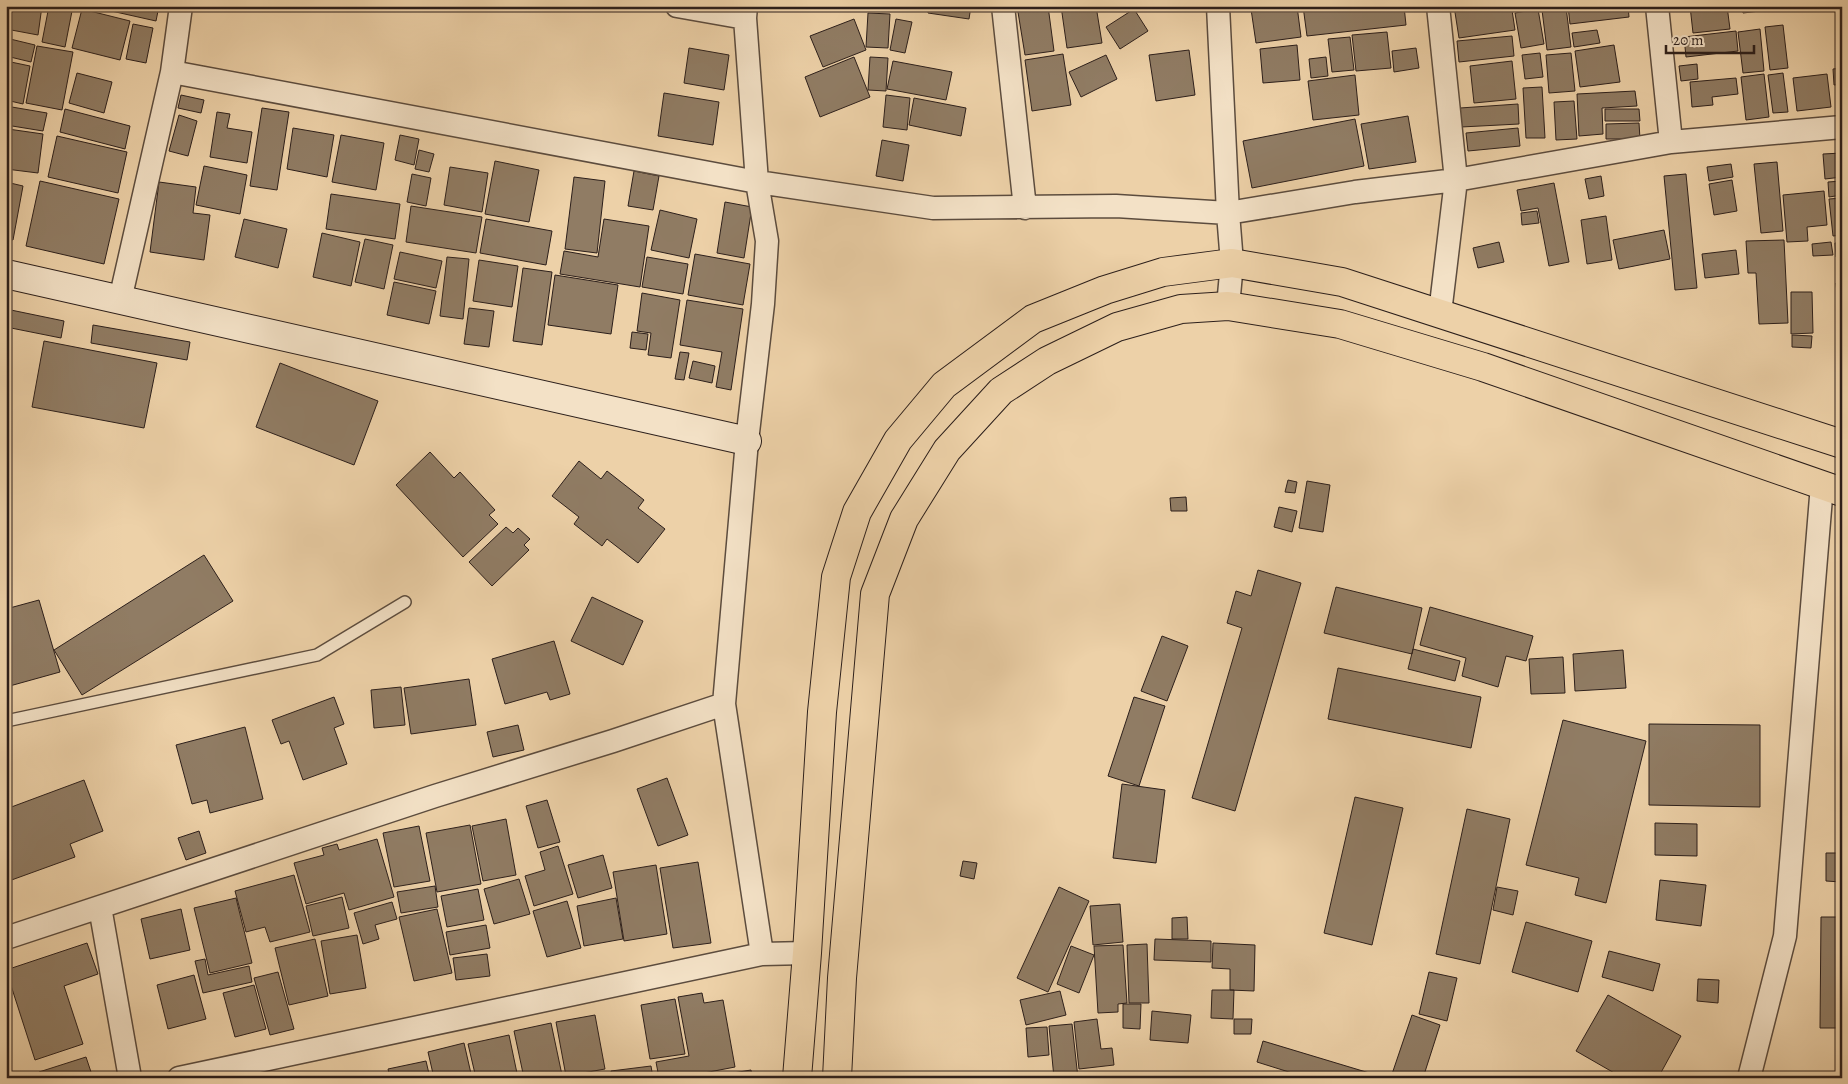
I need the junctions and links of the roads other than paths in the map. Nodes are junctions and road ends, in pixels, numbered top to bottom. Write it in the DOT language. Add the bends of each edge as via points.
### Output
graph roads {
  1 [pos="181,6"];
  2 [pos="677,6"];
  3 [pos="1002,6"];
  4 [pos="1218,6"];
  5 [pos="1438,6"];
  6 [pos="1657,6"];
  7 [pos="746,12"];
  8 [pos="172,72"];
  9 [pos="1842,127"];
  10 [pos="1671,142"];
  11 [pos="1456,180"];
  12 [pos="757,182"];
  13 [pos="1025,208"];
  14 [pos="1228,213"];
  15 [pos="1232,263"];
  16 [pos="6,274"];
  17 [pos="120,300"];
  18 [pos="1228,306"];
  19 [pos="1440,312"];
  20 [pos="746,441"];
  21 [pos="1842,444"];
  22 [pos="1832,488"];
  23 [pos="404,602"];
  24 [pos="724,704"];
  25 [pos="6,721"];
  26 [pos="100,907"];
  27 [pos="6,938"];
  28 [pos="807,953"];
  29 [pos="762,954"];
  30 [pos="130,1078"];
  31 [pos="179,1078"];
  32 [pos="797,1078"];
  33 [pos="837,1078"];
  34 [pos="1749,1078"];
  1 -- 8 [label="street"];
  2 -- 7 [label="street"];
  3 -- 13 [label="street"];
  4 -- 14 [label="street"];
  5 -- 11 [label="street"];
  6 -- 10 [label="street"];
  7 -- 12 [label="street"];
  8 -- 12 [label="street"];
  8 -- 17 [label="street"];
  9 -- 10 [label="street"];
  10 -- 11 [label="street"];
  11 -- 14 [label="street" via="1355,192"];
  11 -- 19 [label="street"];
  12 -- 13 [label="street" via="933,208"];
  12 -- 20 [label="street" via="767,242 763,304"];
  13 -- 14 [label="street" via="1116,206"];
  14 -- 15 [label="street"];
  15 -- 18 [label="street"];
  15 -- 19 [label="highway" via="1342,282"];
  15 -- 28 [label="highway" via="1163,272 1104,290 1033,319 944,386 898,440 857,512 836,577 822,712"];
  16 -- 17 [label="main road"];
  17 -- 20 [label="main road"];
  18 -- 22 [label="highway" via="1340,324 1483,367"];
  18 -- 33 [label="highway" via="1182,309 1117,328 1047,361 1001,391 947,450 904,519 875,594 843,969"];
  19 -- 21 [label="highway"];
  20 -- 24 [label="street"];
  22 -- 34 [label="street" via="1785,936"];
  23 -- 25 [label="lane" via="318,655"];
  24 -- 26 [label="street"];
  24 -- 29 [label="street"];
  26 -- 27 [label="street"];
  26 -- 30 [label="street"];
  28 -- 29 [label="street"];
  28 -- 32 [label="highway"];
  29 -- 31 [label="street"];
}
